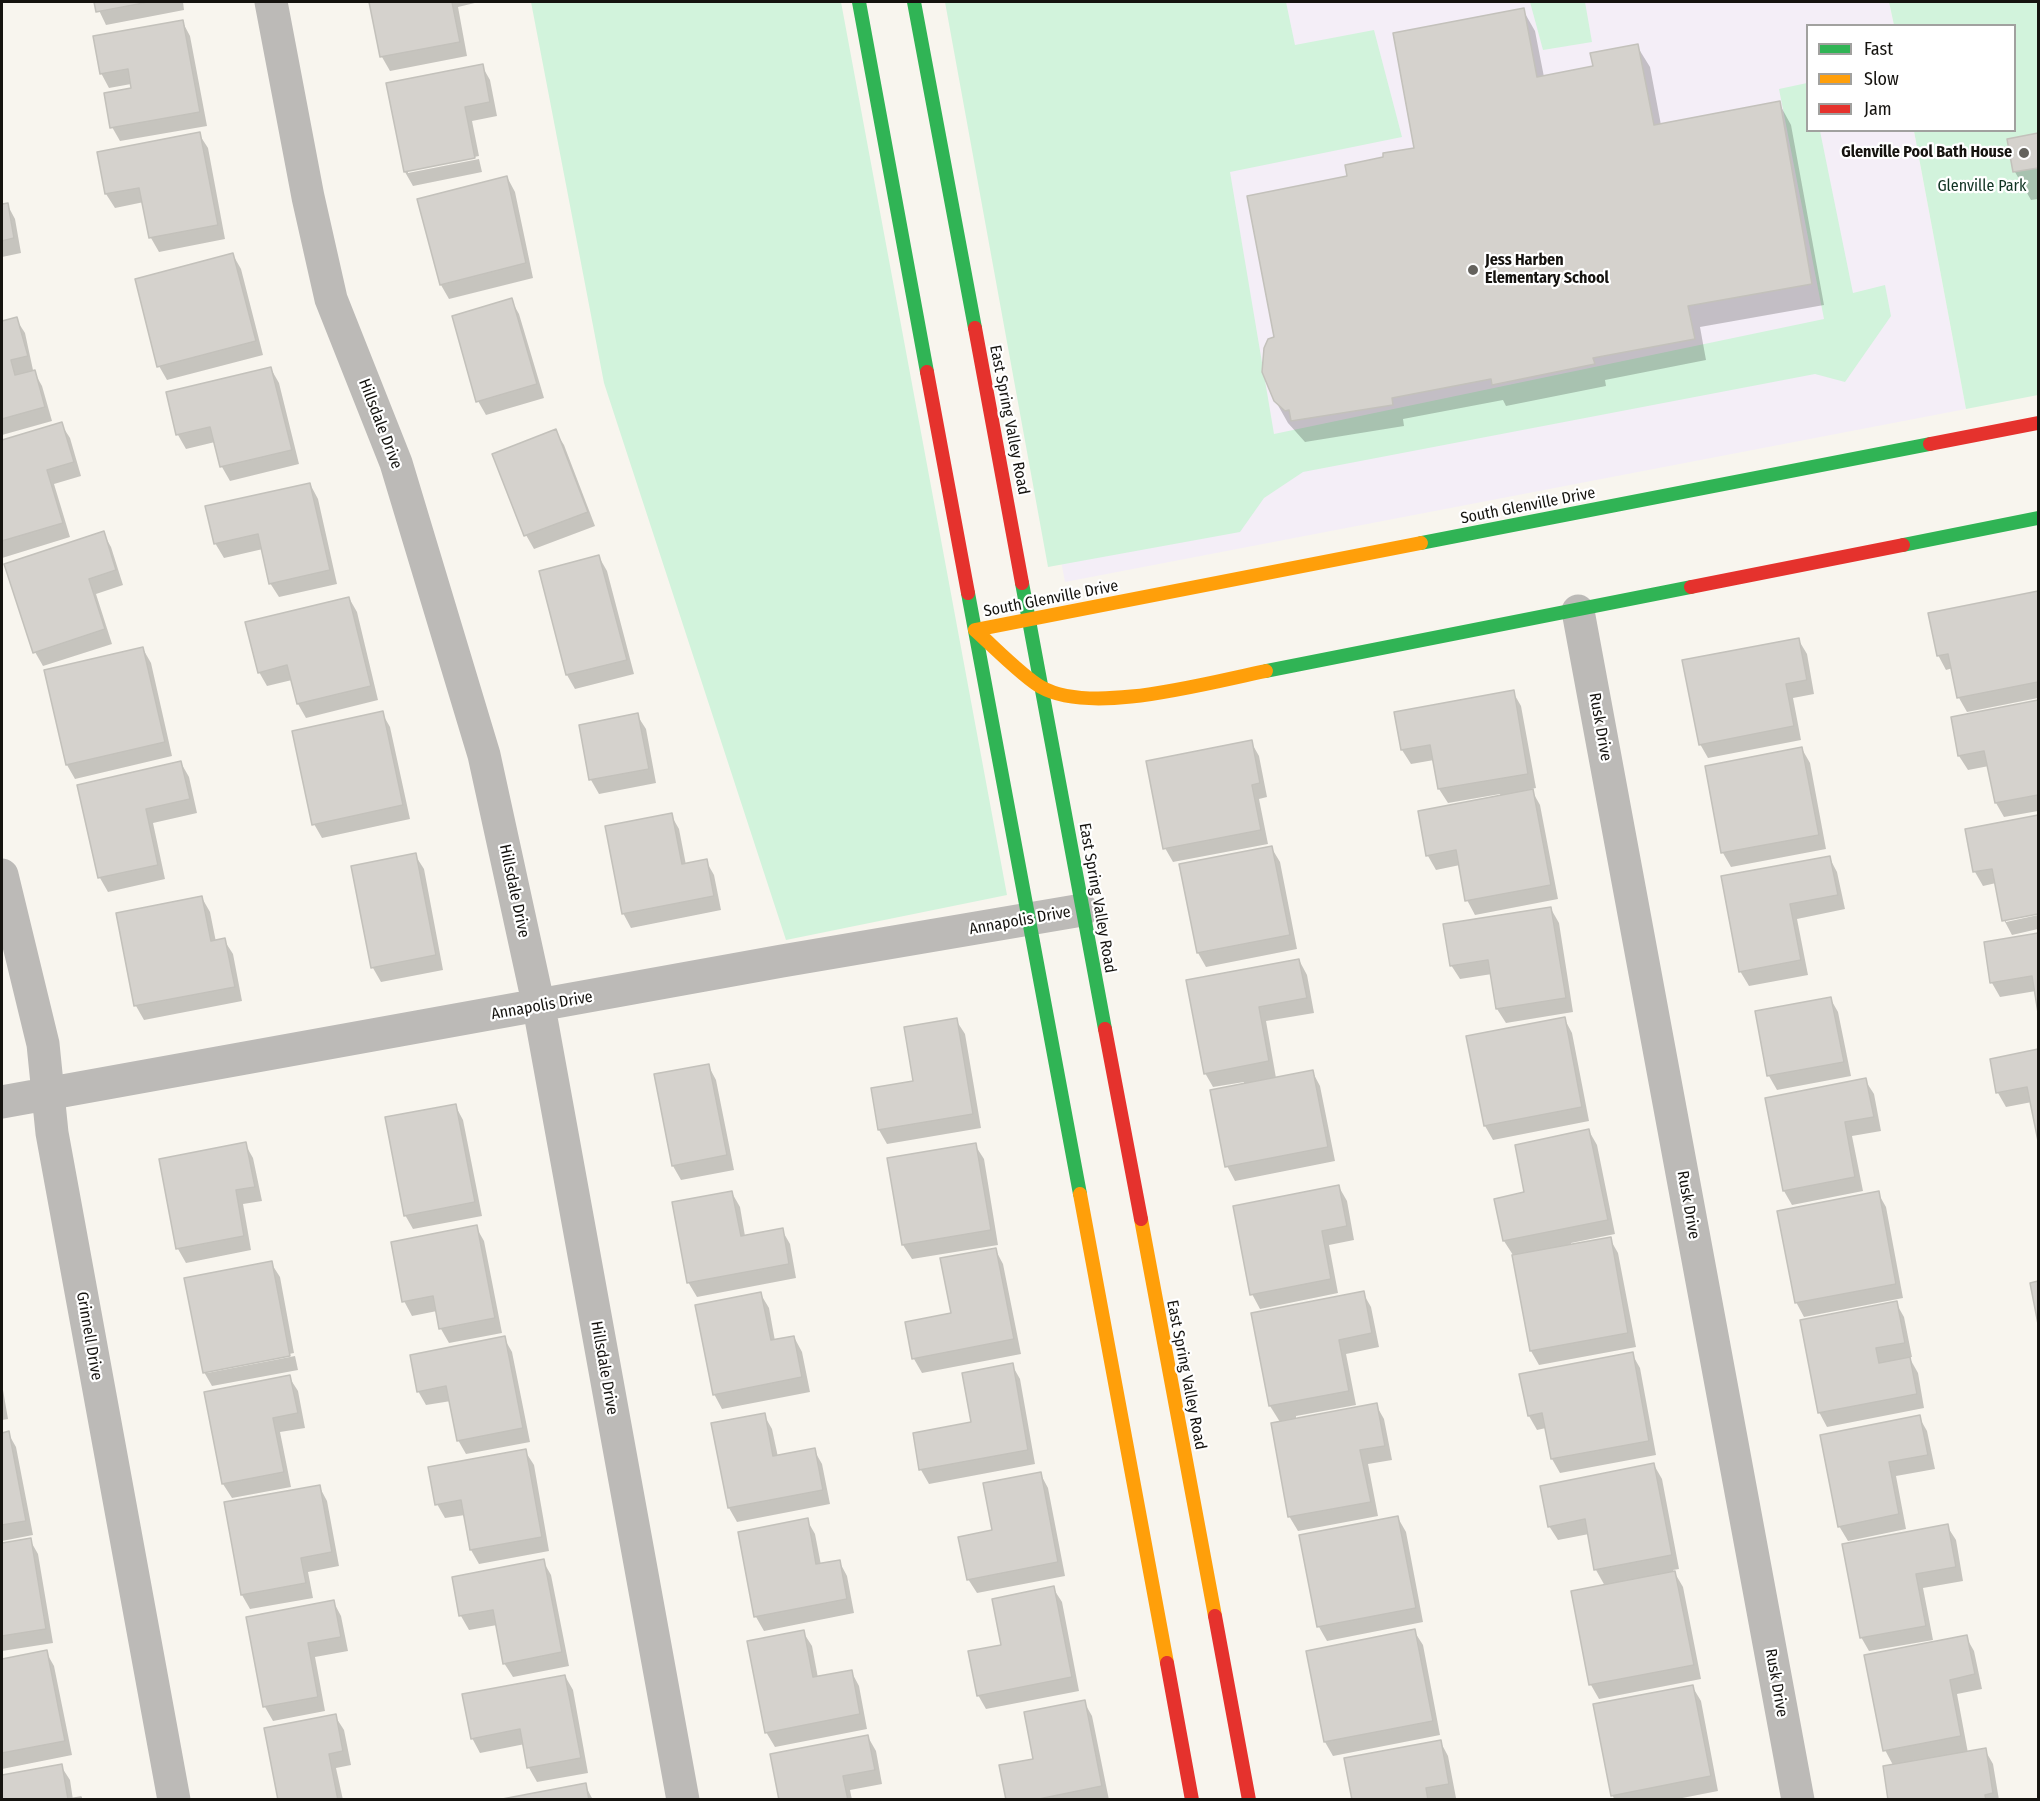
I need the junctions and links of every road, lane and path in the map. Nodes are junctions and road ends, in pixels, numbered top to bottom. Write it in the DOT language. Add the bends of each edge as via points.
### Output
graph roads {
  1 [pos="272,2"];
  2 [pos="859,2"];
  3 [pos="914,2"];
  4 [pos="2038,423"];
  5 [pos="2038,518"];
  6 [pos="1578,611"];
  7 [pos="1030,620"];
  8 [pos="975,630"];
  9 [pos="1041,687"];
  10 [pos="2,874"];
  11 [pos="1082,910"];
  12 [pos="1028,919"];
  13 [pos="538,1007"];
  14 [pos="49,1093"];
  15 [pos="2,1102"];
  16 [pos="174,1800"];
  17 [pos="683,1800"];
  18 [pos="1192,1800"];
  19 [pos="1249,1800"];
  20 [pos="1798,1800"];
  1 -- 13 [label="street, Hillsdale Drive" via="331,299 396,463 484,755"];
  2 -- 8 [label="street"];
  3 -- 7 [label="street, East Spring Valley Road"];
  4 -- 7 [label="street, South Glenville Drive"];
  5 -- 6 [label="street, South Glenville Drive"];
  6 -- 9 [label="street, South Glenville Drive" via="1140,696 1073,697"];
  6 -- 20 [label="street, Rusk Drive"];
  7 -- 8 [label="street, South Glenville Drive"];
  7 -- 9 [label="street, East Spring Valley Road"];
  8 -- 9 [label="street, South Glenville Drive"];
  8 -- 12 [label="street"];
  9 -- 11 [label="street, East Spring Valley Road"];
  10 -- 14 [label="street, Grinnell Drive" via="43,1044"];
  11 -- 12 [label="street, Annapolis Drive"];
  11 -- 19 [label="street, East Spring Valley Road"];
  12 -- 13 [label="street, Annapolis Drive"];
  12 -- 18 [label="street"];
  13 -- 14 [label="street, Annapolis Drive"];
  13 -- 17 [label="street, Hillsdale Drive"];
  14 -- 15 [label="street, Annapolis Drive"];
  14 -- 16 [label="street, Grinnell Drive" via="52,1133"];
}
